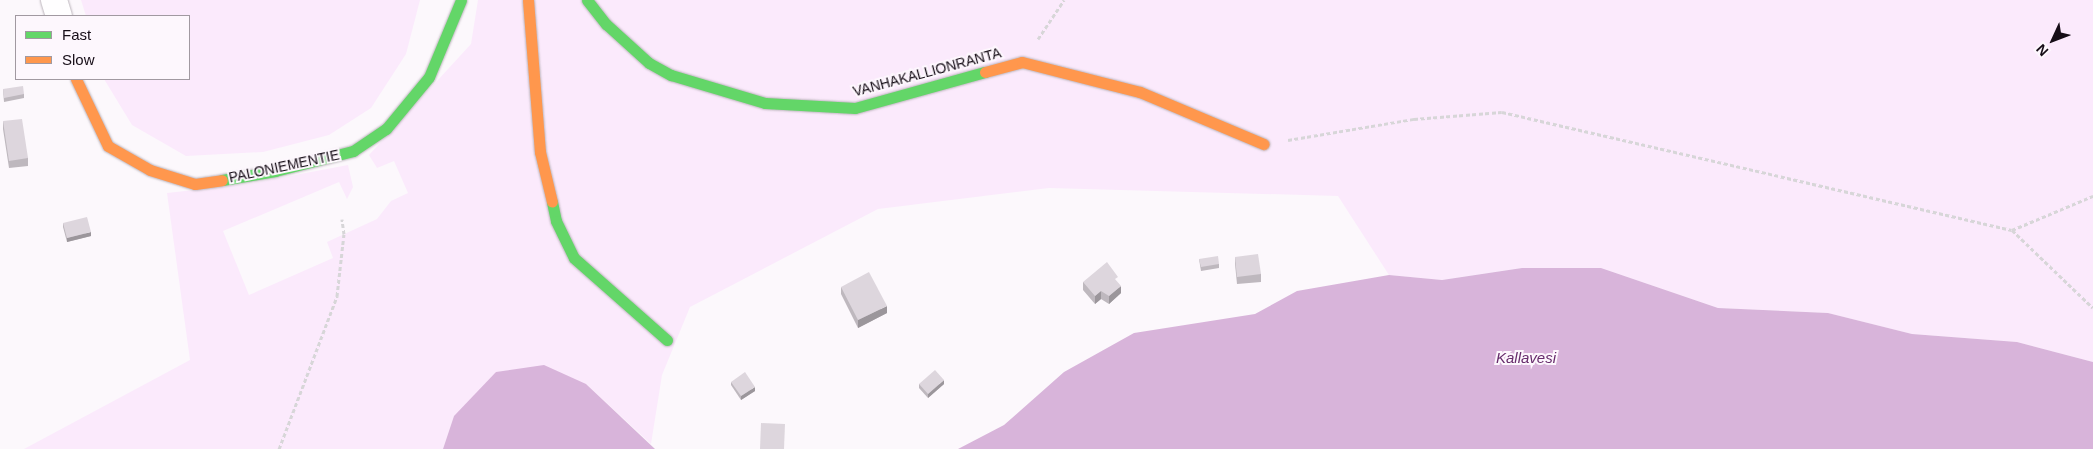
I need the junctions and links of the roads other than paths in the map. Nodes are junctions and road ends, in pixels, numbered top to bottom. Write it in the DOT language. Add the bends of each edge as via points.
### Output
graph roads {
  1 [pos="54,0"];
  2 [pos="460,0"];
  3 [pos="528,0"];
  4 [pos="587,0"];
  5 [pos="59,15"];
  6 [pos="76,80"];
  7 [pos="1264,144"];
  8 [pos="667,340"];
  1 -- 5 [label="street"];
  2 -- 6 [label="street, PALONIEMENTIE" via="429,77 386,129 353,151 276,171 195,184 150,170 108,146"];
  3 -- 8 [label="street" via="540,152 556,221 574,258"];
  4 -- 7 [label="street, VANHAKALLIONRANTA" via="606,24 649,63 671,75 765,104 855,108 1022,62 1140,92"];
}
